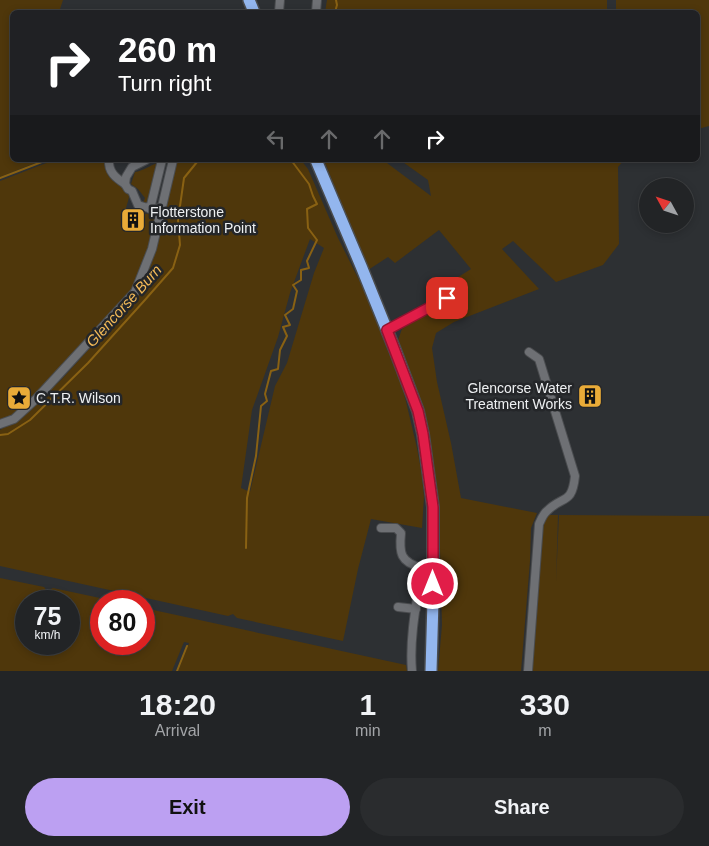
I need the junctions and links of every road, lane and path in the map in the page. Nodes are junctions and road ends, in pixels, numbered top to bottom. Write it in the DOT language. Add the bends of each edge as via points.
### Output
graph roads {
  1 [pos="108,162"];
  2 [pos="142,162"];
  3 [pos="162,162"];
  4 [pos="173,162"];
  5 [pos="317,162"];
  6 [pos="125,184"];
  7 [pos="150,208"];
  8 [pos="161,209"];
  9 [pos="447,298"];
  10 [pos="387,330"];
  11 [pos="529,352"];
  12 [pos="0,424"];
  13 [pos="380,528"];
  14 [pos="427,568"];
  15 [pos="398,607"];
  16 [pos="416,608"];
  17 [pos="412,671"];
  18 [pos="431,671"];
  19 [pos="528,671"];
  1 -- 6 [label="lane" via="114,176"];
  2 -- 6 [label="lane" via="132,167"];
  3 -- 7 [label="lane"];
  4 -- 8 [label="lane"];
  5 -- 10 [label="highway"];
  6 -- 7 [label="lane" via="138,205"];
  7 -- 8 [label="lane"];
  8 -- 12 [label="lane" via="152,249 135,292 36,400 14,419"];
  9 -- 10 [label="lane"];
  10 -- 14 [label="highway" via="418,411 423,434 433,507"];
  11 -- 19 [label="lane" via="539,359 575,476 569,497 545,512 539,524"];
  13 -- 14 [label="lane" via="396,528 401,532 399,548 402,555 413,566"];
  14 -- 16 [label="lane"];
  14 -- 18 [label="highway" via="433,600"];
  15 -- 16 [label="lane"];
  16 -- 17 [label="lane"];
}
